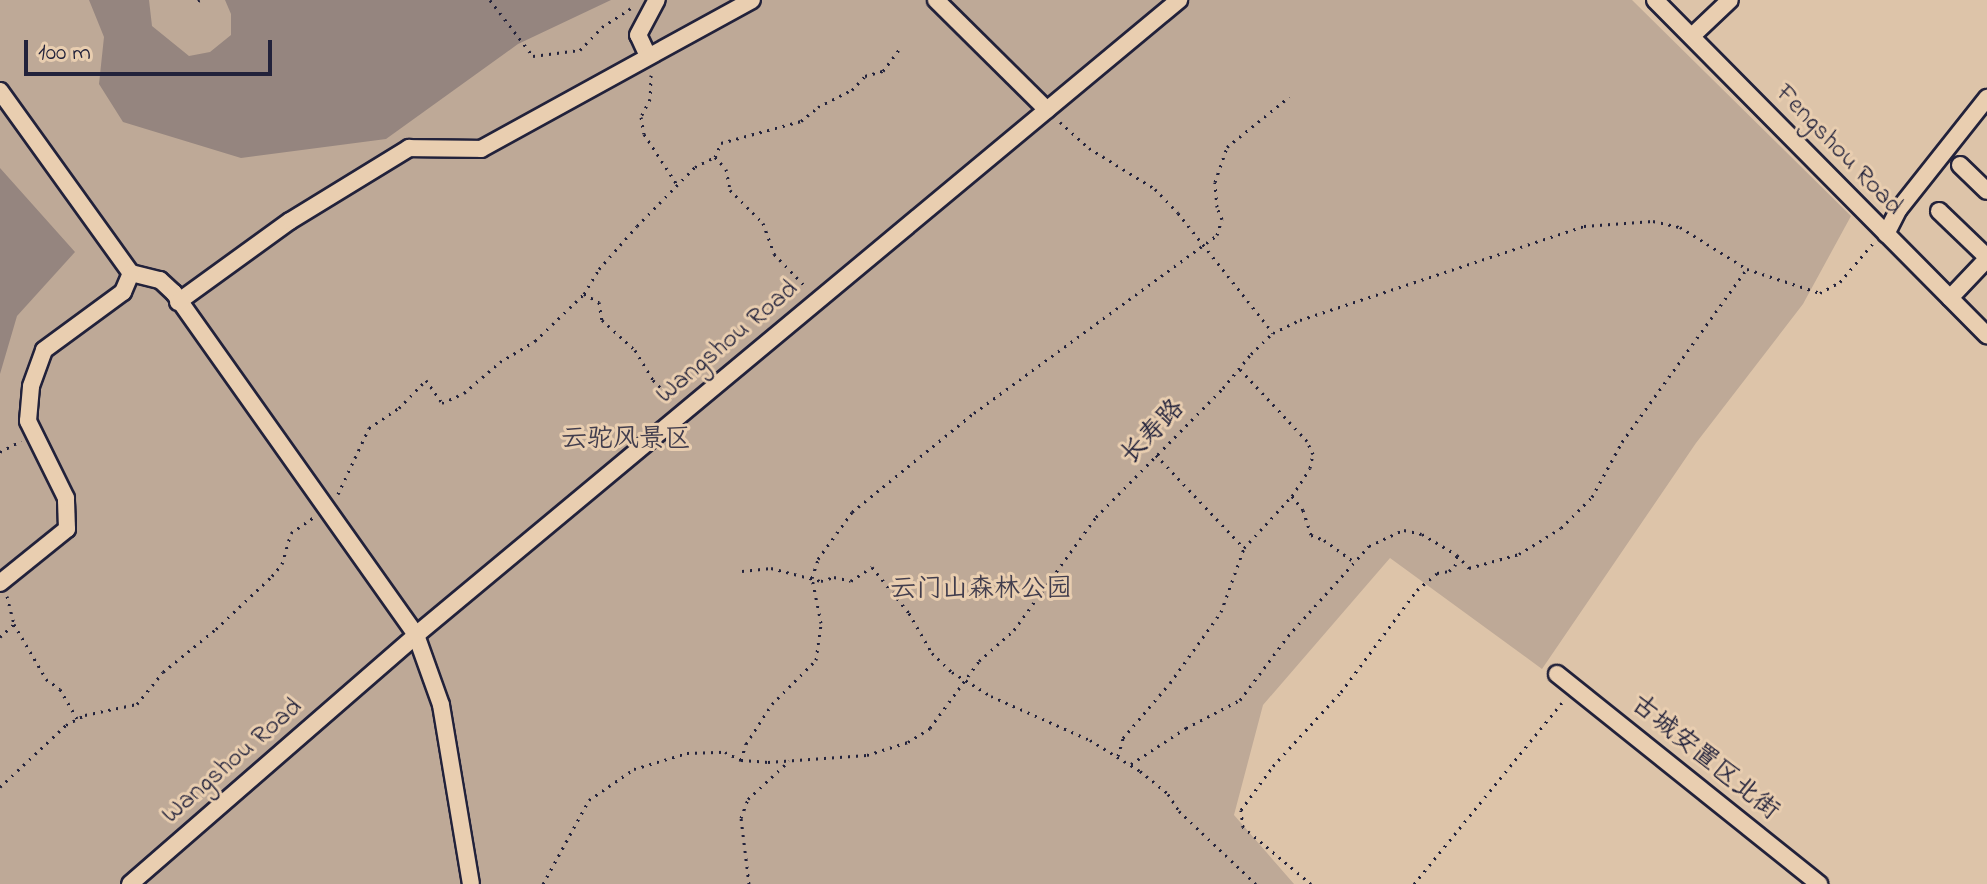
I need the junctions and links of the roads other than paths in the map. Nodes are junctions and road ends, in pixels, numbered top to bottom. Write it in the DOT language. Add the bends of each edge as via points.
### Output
graph roads {
  1 [pos="657,0"];
  2 [pos="752,0"];
  3 [pos="936,0"];
  4 [pos="1179,0"];
  5 [pos="1655,0"];
  6 [pos="1730,0"];
  7 [pos="1692,36"];
  8 [pos="648,56"];
  9 [pos="0,91"];
  10 [pos="1987,98"];
  11 [pos="1047,110"];
  12 [pos="1960,165"];
  13 [pos="1987,191"];
  14 [pos="1939,211"];
  15 [pos="1886,234"];
  16 [pos="1987,258"];
  17 [pos="131,273"];
  18 [pos="1950,298"];
  19 [pos="178,302"];
  20 [pos="1987,336"];
  21 [pos="2,582"];
  22 [pos="416,635"];
  23 [pos="1557,674"];
  24 [pos="130,884"];
  25 [pos="471,884"];
  26 [pos="1819,884"];
  1 -- 8 [label="street" via="638,35"];
  2 -- 8 [label="street"];
  3 -- 11 [label="street"];
  4 -- 11 [label="street, Wangshou Road"];
  5 -- 7 [label="street, Fengshou Road"];
  6 -- 7 [label="street"];
  7 -- 15 [label="street, Fengshou Road"];
  8 -- 19 [label="street" via="481,149 409,148 290,221"];
  9 -- 17 [label="street"];
  10 -- 15 [label="street" via="1899,209"];
  11 -- 22 [label="street, Wangshou Road"];
  12 -- 13 [label="street"];
  14 -- 16 [label="street"];
  15 -- 18 [label="street, Fengshou Road"];
  16 -- 18 [label="street"];
  17 -- 19 [label="street" via="160,280"];
  17 -- 21 [label="street" via="123,292 44,350 31,386 28,421 66,498 67,529"];
  18 -- 20 [label="street, Fengshou Road"];
  19 -- 22 [label="street"];
  22 -- 24 [label="street, Wangshou Road"];
  22 -- 25 [label="street" via="441,705"];
  23 -- 26 [label="street, 古城安置区北街"];
}
